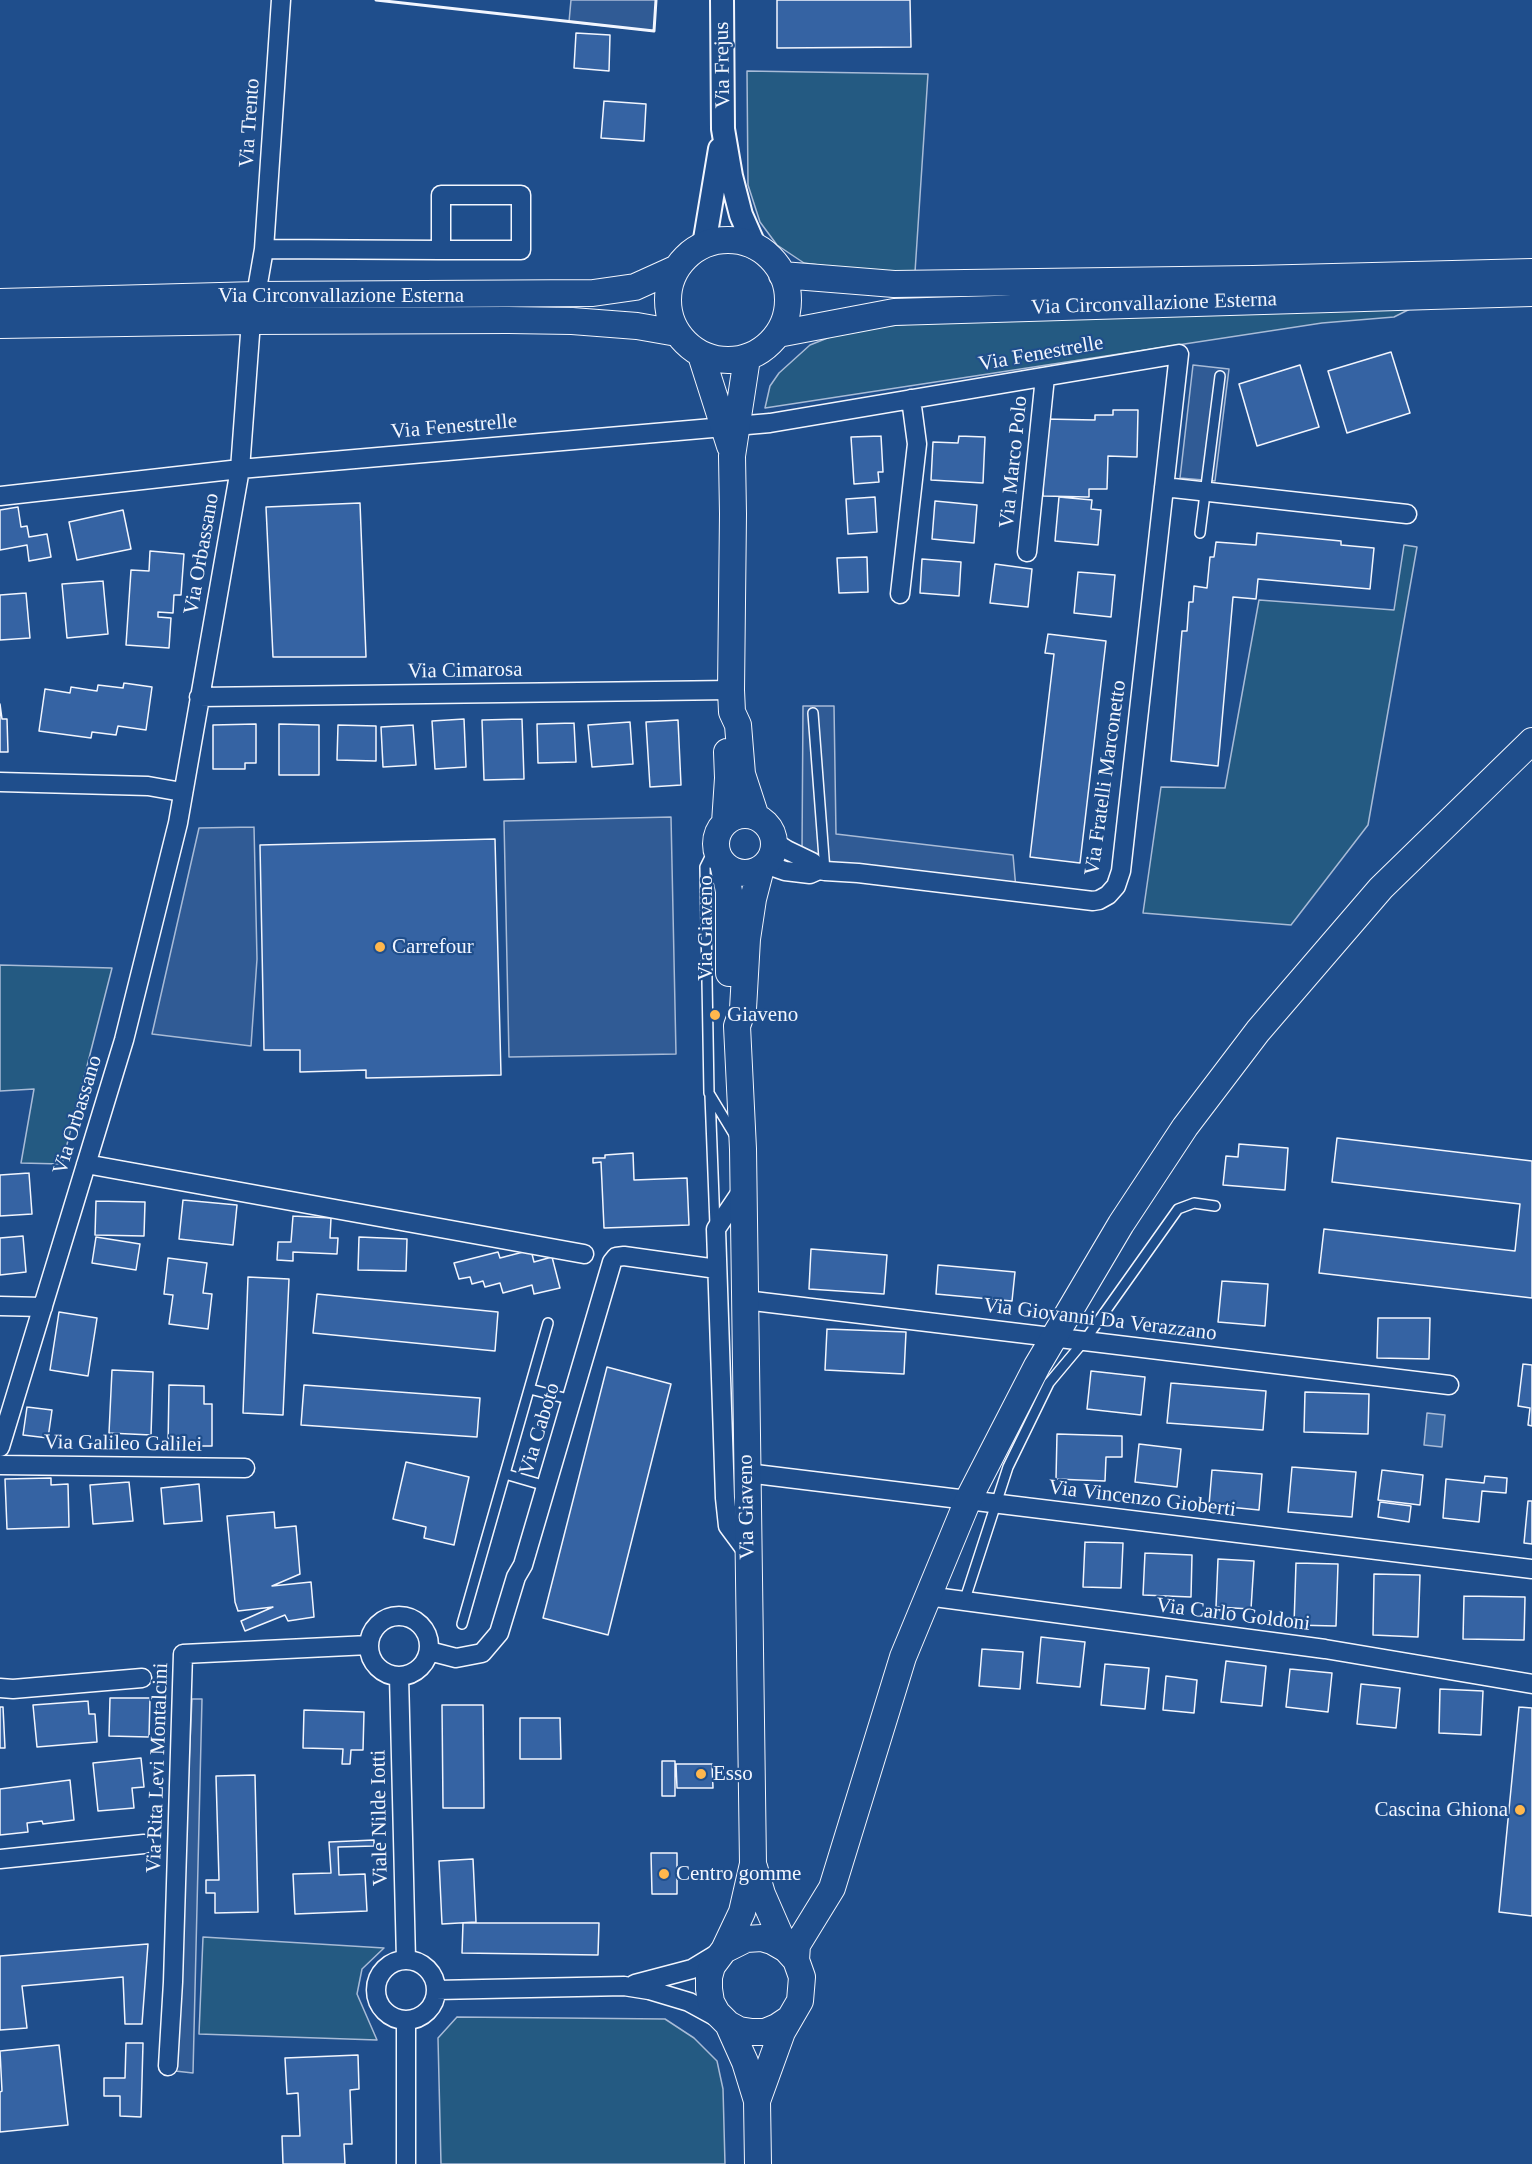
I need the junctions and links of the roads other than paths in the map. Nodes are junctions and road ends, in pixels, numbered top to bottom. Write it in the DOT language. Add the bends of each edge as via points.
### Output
graph roads {
  1 [pos="281,0"];
  2 [pos="722,0"];
  3 [pos="723,129"];
  4 [pos="704,245"];
  5 [pos="755,246"];
  6 [pos="264,249"];
  7 [pos="441,250"];
  8 [pos="677,268"];
  9 [pos="1532,272"];
  10 [pos="782,275"];
  11 [pos="1532,293"];
  12 [pos="256,295"];
  13 [pos="0,302"];
  14 [pos="251,321"];
  15 [pos="0,326"];
  16 [pos="677,333"];
  17 [pos="778,334"];
  18 [pos="1179,354"];
  19 [pos="701,355"];
  20 [pos="747,358"];
  21 [pos="1220,376"];
  22 [pos="1045,377"];
  23 [pos="911,399"];
  24 [pos="731,425"];
  25 [pos="240,469"];
  26 [pos="1164,487"];
  27 [pos="1205,492"];
  28 [pos="0,496"];
  29 [pos="1407,514"];
  30 [pos="1200,533"];
  31 [pos="1028,552"];
  32 [pos="900,594"];
  33 [pos="199,697"];
  34 [pos="731,701"];
  35 [pos="813,713"];
  36 [pos="1532,741"];
  37 [pos="0,782"];
  38 [pos="182,792"];
  39 [pos="756,817"];
  40 [pos="721,844"];
  41 [pos="767,858"];
  42 [pos="822,870"];
  43 [pos="737,1026"];
  44 [pos="710,1093"];
  45 [pos="743,1149"];
  46 [pos="86,1164"];
  47 [pos="743,1189"];
  48 [pos="1215,1206"];
  49 [pos="716,1229"];
  50 [pos="584,1254"];
  51 [pos="717,1269"];
  52 [pos="745,1300"];
  53 [pos="0,1306"];
  54 [pos="43,1307"];
  55 [pos="548,1323"];
  56 [pos="1054,1336"];
  57 [pos="1085,1340"];
  58 [pos="1449,1385"];
  59 [pos="530,1389"];
  60 [pos="572,1400"];
  61 [pos="0,1447"];
  62 [pos="0,1465"];
  63 [pos="245,1468"];
  64 [pos="747,1473"];
  65 [pos="505,1474"];
  66 [pos="546,1486"];
  67 [pos="968,1500"];
  68 [pos="998,1503"];
  69 [pos="748,1553"];
  70 [pos="1532,1569"];
  71 [pos="927,1596"];
  72 [pos="964,1602"];
  73 [pos="462,1624"];
  74 [pos="369,1645"];
  75 [pos="429,1651"];
  76 [pos="399,1676"];
  77 [pos="142,1678"];
  78 [pos="1532,1684"];
  79 [pos="0,1688"];
  80 [pos="144,1844"];
  81 [pos="0,1859"];
  82 [pos="753,1864"];
  83 [pos="724,1950"];
  84 [pos="791,1955"];
  85 [pos="406,1960"];
  86 [pos="624,1986"];
  87 [pos="436,1990"];
  88 [pos="789,2019"];
  89 [pos="406,2020"];
  90 [pos="728,2024"];
  91 [pos="168,2066"];
  92 [pos="757,2101"];
  93 [pos="406,2164"];
  94 [pos="758,2164"];
  1 -- 6 [label="street, Via Trento"];
  2 -- 3 [label="street, Via Frejus"];
  3 -- 4 [label="street, Via Frejus"];
  3 -- 5 [label="street, Via Frejus" via="741,215"];
  4 -- 5 [label="main road" via="728,240"];
  4 -- 8 [label="main road, Via Circonvallazione Esterna"];
  5 -- 10 [label="main road" via="767,254"];
  6 -- 7 [label="street"];
  6 -- 12 [label="street, Via Trento"];
  7 -- 7 [label="street" via="521,250 522,195 441,195"];
  8 -- 12 [label="main road, Via Circonvallazione Esterna" via="635,287 593,293"];
  8 -- 16 [label="main road" via="667,302"];
  9 -- 10 [label="main road, Via Circonvallazione Esterna" via="894,284"];
  10 -- 17 [label="main road" via="788,293 787,312"];
  11 -- 17 [label="main road, Via Circonvallazione Esterna" via="894,312"];
  12 -- 13 [label="main road, Via Circonvallazione Esterna"];
  14 -- 15 [label="main road, Via Circonvallazione Esterna"];
  14 -- 16 [label="main road, Via Circonvallazione Esterna" via="572,321"];
  14 -- 25 [label="street, Via Orbassano"];
  16 -- 19 [label="main road"];
  17 -- 20 [label="main road, Via Circonvallazione Esterna"];
  18 -- 22 [label="street, Via Fenestrelle"];
  18 -- 26 [label="street, Via Fratelli Marconetto"];
  19 -- 20 [label="main road" via="728,361"];
  19 -- 24 [label="main road, Via Giaveno"];
  20 -- 24 [label="main road, Via Giaveno"];
  21 -- 27 [label="lane"];
  22 -- 23 [label="street, Via Fenestrelle"];
  22 -- 31 [label="street, Via Marco Polo"];
  23 -- 24 [label="street, Via Fenestrelle" via="770,423"];
  23 -- 32 [label="street" via="917,444"];
  24 -- 25 [label="street, Via Fenestrelle"];
  24 -- 34 [label="main road, Via Giaveno"];
  25 -- 28 [label="street, Via Fenestrelle"];
  25 -- 33 [label="street, Via Orbassano"];
  26 -- 27 [label="street"];
  26 -- 42 [label="street, Via Fratelli Marconetto" via="1121,871 1108,895 1093,901"];
  27 -- 29 [label="street"];
  27 -- 30 [label="lane"];
  33 -- 34 [label="street, Via Cimarosa"];
  33 -- 38 [label="street, Via Orbassano"];
  34 -- 39 [label="main road, Via Giaveno" via="738,725 742,774"];
  34 -- 40 [label="main road, Via Giaveno" via="726,724 728,778"];
  35 -- 42 [label="lane"];
  36 -- 56 [label="main road" via="1381,888 1258,1031 1178,1137"];
  37 -- 38 [label="street" via="148,786"];
  38 -- 46 [label="street, Via Orbassano" via="178,823 124,1040"];
  39 -- 40 [label="main road" via="738,816"];
  39 -- 41 [label="main road" via="769,827"];
  40 -- 41 [label="main road" via="740,872 754,871"];
  40 -- 43 [label="main road, Via Giaveno" via="729,891 729,1009"];
  40 -- 44 [label="lane, Via Giaveno" via="705,867"];
  41 -- 42 [label="street, Via Fratelli Marconetto" via="785,871 810,874"];
  41 -- 43 [label="main road, Via Giaveno" via="753,899 743,1009"];
  43 -- 45 [label="main road, Via Giaveno"];
  44 -- 45 [label="lane, Via Giaveno"];
  44 -- 49 [label="lane"];
  45 -- 47 [label="main road, Via Giaveno"];
  46 -- 50 [label="street"];
  46 -- 54 [label="street, Via Orbassano"];
  47 -- 49 [label="street"];
  47 -- 52 [label="main road, Via Giaveno"];
  48 -- 57 [label="lane" via="1194,1203 1178,1209"];
  49 -- 51 [label="street"];
  51 -- 60 [label="street, Via Caboto" via="616,1257"];
  51 -- 69 [label="street" via="728,1526"];
  52 -- 56 [label="street, Via Giovanni Da Verazzano"];
  52 -- 64 [label="main road, Via Giaveno"];
  53 -- 54 [label="street"];
  54 -- 61 [label="street, Via Orbassano"];
  55 -- 59 [label="lane"];
  56 -- 57 [label="street, Via Giovanni Da Verazzano"];
  56 -- 67 [label="main road"];
  57 -- 58 [label="street, Via Giovanni Da Verazzano"];
  57 -- 68 [label="lane" via="1049,1383 1008,1467"];
  59 -- 60 [label="lane"];
  59 -- 65 [label="lane"];
  60 -- 66 [label="street, Via Caboto"];
  62 -- 63 [label="street, Via Galileo Galilei"];
  64 -- 67 [label="street, Via Vincenzo Gioberti"];
  64 -- 69 [label="main road, Via Giaveno"];
  65 -- 66 [label="lane"];
  65 -- 73 [label="lane"];
  66 -- 75 [label="street, Via Caboto" via="499,1633 482,1653 456,1658"];
  67 -- 68 [label="street, Via Vincenzo Gioberti"];
  67 -- 71 [label="main road"];
  68 -- 70 [label="street, Via Vincenzo Gioberti"];
  68 -- 72 [label="lane"];
  69 -- 82 [label="main road, Via Giaveno"];
  71 -- 72 [label="street, Via Carlo Goldoni"];
  71 -- 84 [label="main road" via="903,1657 832,1888"];
  72 -- 78 [label="street, Via Carlo Goldoni" via="1325,1649"];
  74 -- 75 [label="street" via="372,1632 381,1622 399,1616 412,1618 422,1626"];
  74 -- 76 [label="street" via="380,1669"];
  74 -- 91 [label="street, Via Rita Levi Montalcini" via="183,1654"];
  75 -- 76 [label="street" via="419,1669"];
  76 -- 85 [label="street, Viale Nilde Iotti"];
  77 -- 79 [label="street"];
  80 -- 81 [label="street"];
  82 -- 83 [label="main road, Via Giaveno" via="742,1912"];
  82 -- 84 [label="main road, Via Giaveno"];
  83 -- 84 [label="main road" via="754,1938 772,1941"];
  83 -- 86 [label="street" via="692,1969"];
  83 -- 90 [label="main road, Via Giaveno" via="712,1966 708,1989 717,2013"];
  84 -- 88 [label="main road, Via Giaveno" via="802,1977 802,1991 798,2007"];
  85 -- 87 [label="street" via="426,1968"];
  85 -- 89 [label="street" via="382,1971 376,1989 385,2012"];
  86 -- 87 [label="street"];
  86 -- 90 [label="street" via="689,2002"];
  87 -- 89 [label="street" via="429,2009 418,2018"];
  88 -- 90 [label="main road" via="765,2032 740,2030"];
  88 -- 92 [label="main road, Via Giaveno"];
  89 -- 93 [label="street"];
  90 -- 92 [label="main road, Via Giaveno"];
  92 -- 94 [label="main road, Via Giaveno"];
}
